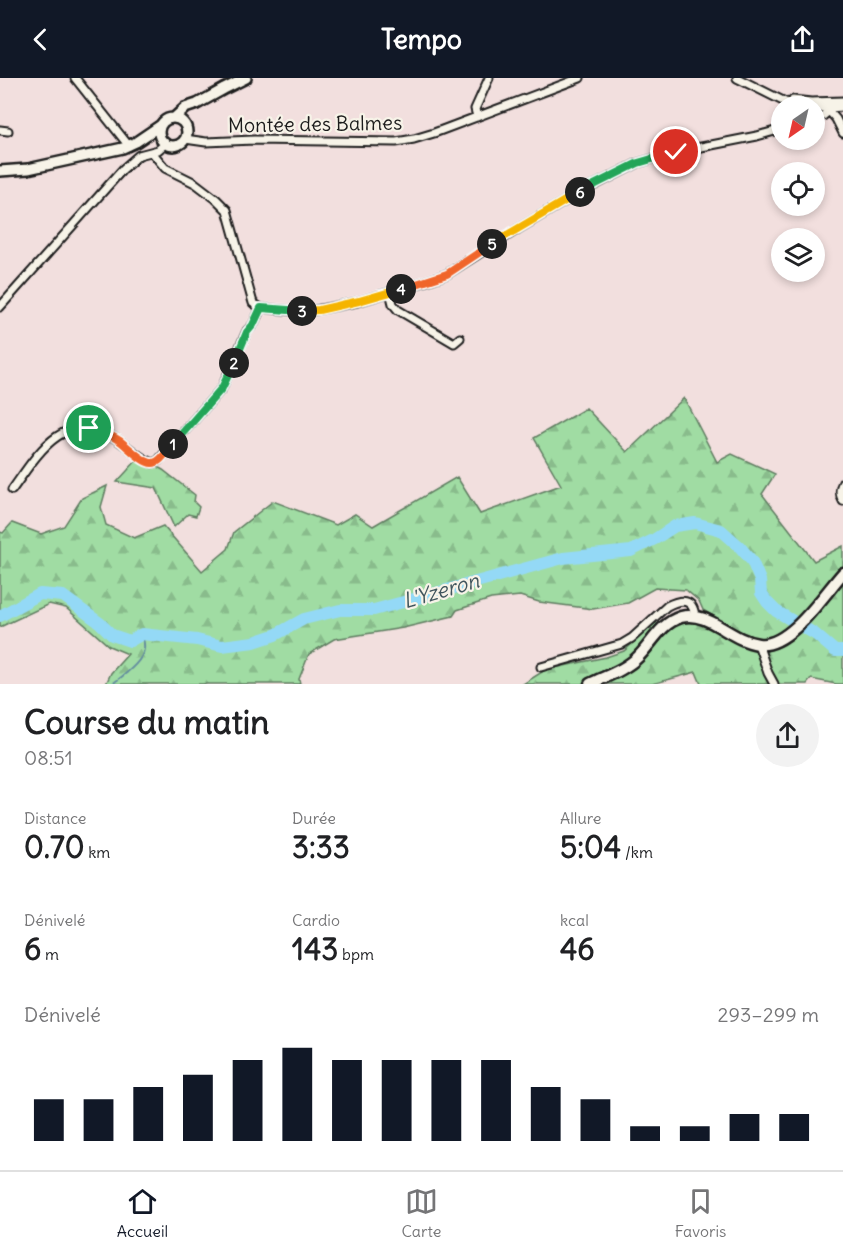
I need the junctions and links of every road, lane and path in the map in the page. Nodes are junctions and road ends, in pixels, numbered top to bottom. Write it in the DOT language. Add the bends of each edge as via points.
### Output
graph roads {
  1 [pos="75,78"];
  2 [pos="246,78"];
  3 [pos="489,78"];
  4 [pos="580,78"];
  5 [pos="737,78"];
  6 [pos="774,96"];
  7 [pos="843,101"];
  8 [pos="197,104"];
  9 [pos="825,106"];
  10 [pos="825,107"];
  11 [pos="828,107"];
  12 [pos="843,107"];
  13 [pos="825,112"];
  14 [pos="477,117"];
  15 [pos="174,118"];
  16 [pos="161,125"];
  17 [pos="185,125"];
  18 [pos="771,132"];
  19 [pos="843,133"];
  20 [pos="185,139"];
  21 [pos="163,142"];
  22 [pos="132,144"];
  23 [pos="152,152"];
  24 [pos="0,171"];
  25 [pos="390,292"];
  26 [pos="0,307"];
  27 [pos="261,308"];
  28 [pos="460,338"];
  29 [pos="843,482"];
  30 [pos="12,490"];
  31 [pos="843,501"];
  32 [pos="843,573"];
  33 [pos="695,616"];
  34 [pos="758,644"];
  35 [pos="541,667"];
  36 [pos="590,684"];
  37 [pos="774,684"];
  1 -- 22 [label="street"];
  2 -- 8 [label="main road"];
  3 -- 14 [label="street" via="474,109"];
  4 -- 14 [label="street, Montée des Balmes"];
  5 -- 6 [label="street"];
  7 -- 11 [label="street"];
  8 -- 15 [label="main road"];
  8 -- 17 [label="main road"];
  9 -- 11 [label="street"];
  10 -- 11 [label="street"];
  11 -- 12 [label="street"];
  11 -- 13 [label="street"];
  11 -- 19 [label="street"];
  14 -- 20 [label="street, Montée des Balmes" via="396,142"];
  15 -- 16 [label="main road"];
  15 -- 17 [label="main road"];
  16 -- 21 [label="main road"];
  16 -- 22 [label="main road"];
  17 -- 20 [label="main road"];
  18 -- 25 [label="street" via="638,163 577,194 447,274"];
  20 -- 21 [label="main road" via="178,145"];
  21 -- 22 [label="main road"];
  21 -- 23 [label="street"];
  22 -- 24 [label="main road" via="28,169"];
  23 -- 26 [label="street" via="139,155 123,170"];
  23 -- 27 [label="street" via="165,168 195,183 227,210 253,303"];
  25 -- 27 [label="street" via="306,312"];
  25 -- 28 [label="street" via="398,310 454,344"];
  27 -- 30 [label="street" via="222,388 158,461 145,460 104,432 73,429 48,443"];
  29 -- 31 [label="street"];
  32 -- 34 [label="main road" via="795,628 781,639"];
  33 -- 34 [label="main road"];
  33 -- 35 [label="street" via="693,606 680,600 667,606 622,644"];
  33 -- 36 [label="main road" via="671,621 637,658"];
  34 -- 37 [label="street"];
}
